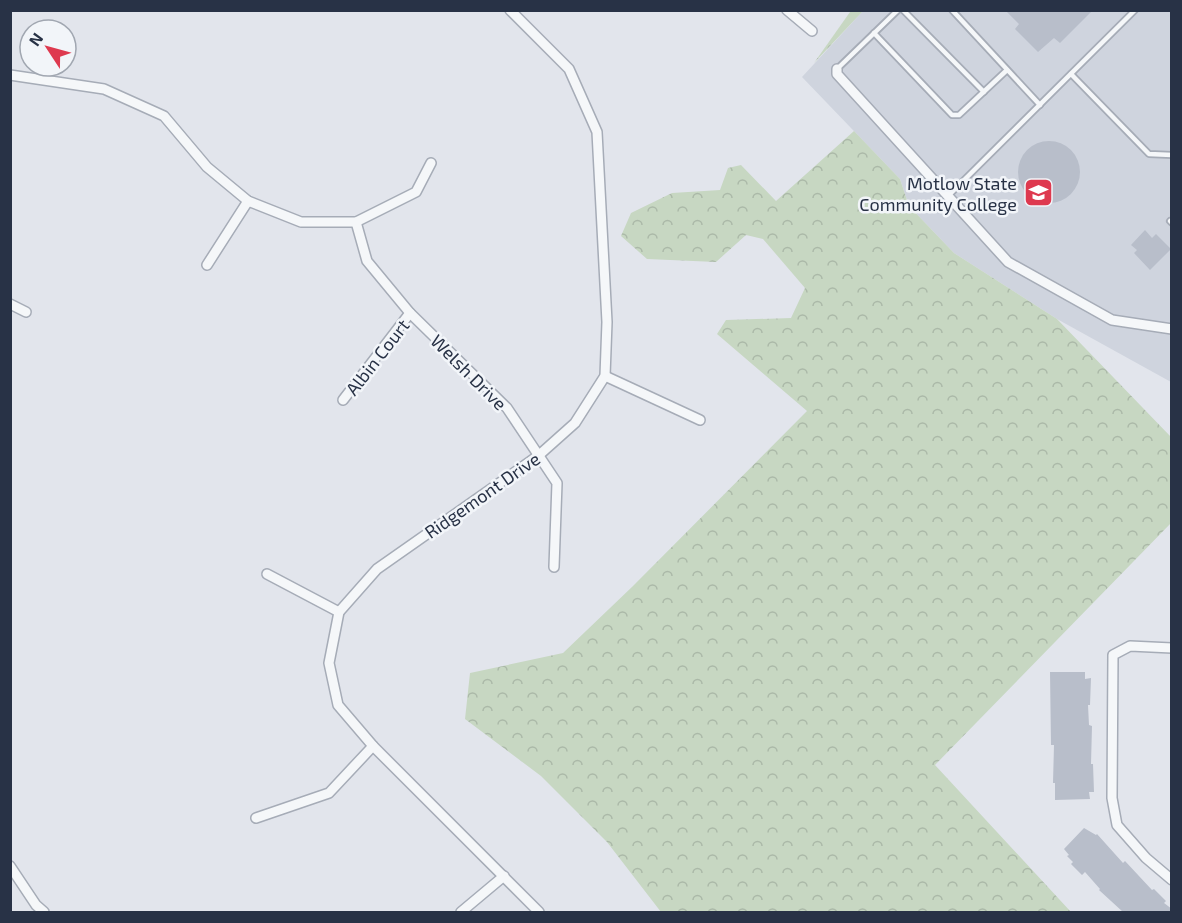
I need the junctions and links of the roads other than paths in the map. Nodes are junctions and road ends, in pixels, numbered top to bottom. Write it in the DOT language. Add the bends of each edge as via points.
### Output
graph roads {
  1 [pos="510,10"];
  2 [pos="787,10"];
  3 [pos="898,10"];
  4 [pos="903,10"];
  5 [pos="951,10"];
  6 [pos="1135,10"];
  7 [pos="813,31"];
  8 [pos="874,33"];
  9 [pos="837,69"];
  10 [pos="1007,70"];
  11 [pos="1071,74"];
  12 [pos="10,75"];
  13 [pos="984,92"];
  14 [pos="1040,105"];
  15 [pos="1172,155"];
  16 [pos="431,163"];
  17 [pos="948,196"];
  18 [pos="248,201"];
  19 [pos="356,222"];
  20 [pos="207,265"];
  21 [pos="10,304"];
  22 [pos="26,312"];
  23 [pos="410,314"];
  24 [pos="1172,329"];
  25 [pos="605,376"];
  26 [pos="343,400"];
  27 [pos="700,420"];
  28 [pos="538,456"];
  29 [pos="554,567"];
  30 [pos="267,574"];
  31 [pos="339,612"];
  32 [pos="1172,648"];
  33 [pos="373,746"];
  34 [pos="256,818"];
  35 [pos="10,866"];
  36 [pos="504,876"];
  37 [pos="1172,880"];
  38 [pos="44,912"];
  39 [pos="461,912"];
  40 [pos="539,912"];
  1 -- 25 [label="street" via="569,69 597,132 607,322"];
  2 -- 7 [label="street"];
  3 -- 8 [label="lane"];
  4 -- 13 [label="lane"];
  5 -- 10 [label="lane"];
  6 -- 11 [label="lane"];
  8 -- 9 [label="lane"];
  8 -- 13 [label="lane" via="951,115 959,116"];
  9 -- 17 [label="street" via="837,74"];
  10 -- 13 [label="lane"];
  10 -- 14 [label="lane"];
  11 -- 14 [label="lane"];
  11 -- 15 [label="lane" via="1149,154"];
  12 -- 18 [label="street" via="104,89 164,116 207,167"];
  14 -- 17 [label="lane"];
  16 -- 19 [label="street" via="416,192"];
  17 -- 24 [label="street" via="1008,262 1112,320"];
  18 -- 19 [label="street" via="301,222"];
  18 -- 20 [label="street"];
  19 -- 23 [label="street, Welsh Drive" via="367,261"];
  21 -- 22 [label="street"];
  23 -- 26 [label="street, Albin Court"];
  23 -- 28 [label="street, Welsh Drive" via="507,408"];
  25 -- 27 [label="street"];
  25 -- 28 [label="street, Ridgemont Drive" via="575,423"];
  28 -- 29 [label="street, Welsh Drive" via="557,483"];
  28 -- 31 [label="street, Ridgemont Drive" via="378,569"];
  30 -- 31 [label="street"];
  31 -- 33 [label="street" via="330,663 338,705"];
  32 -- 37 [label="street" via="1130,646 1113,655 1112,798 1117,825"];
  33 -- 34 [label="street" via="329,794"];
  33 -- 36 [label="street"];
  35 -- 38 [label="street"];
  36 -- 39 [label="street"];
  36 -- 40 [label="street"];
}
